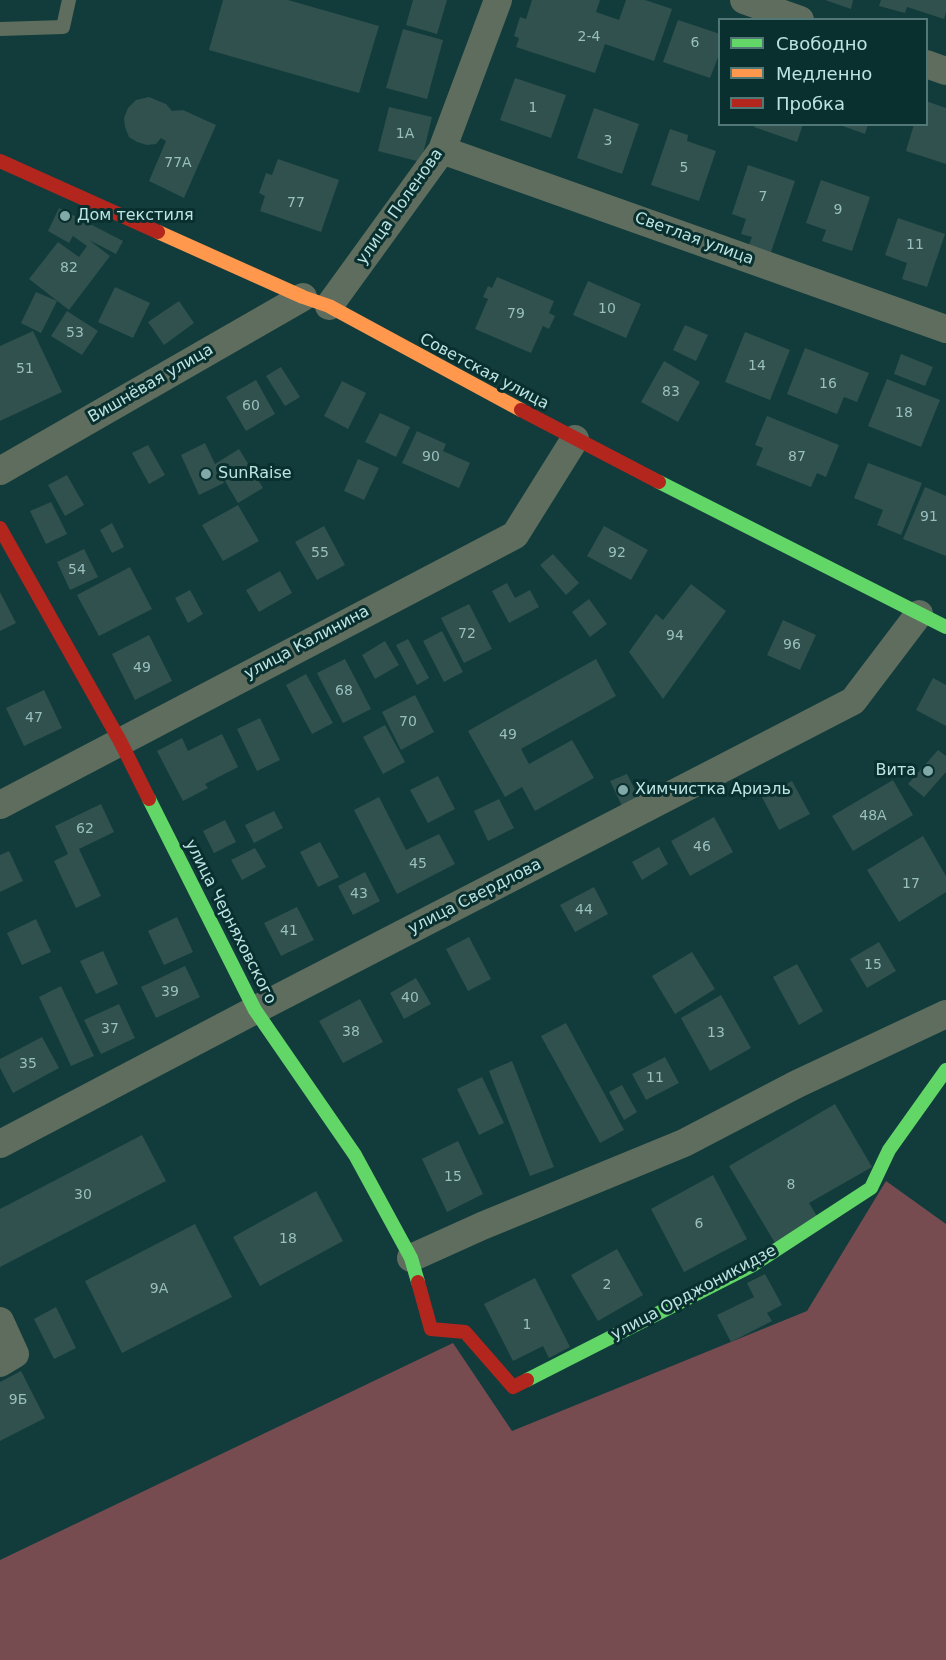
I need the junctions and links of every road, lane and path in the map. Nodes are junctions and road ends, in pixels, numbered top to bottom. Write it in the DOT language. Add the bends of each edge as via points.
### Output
graph roads {
  1 [pos="69,0"];
  2 [pos="498,0"];
  3 [pos="744,0"];
  4 [pos="794,18"];
  5 [pos="0,29"];
  6 [pos="928,64"];
  7 [pos="946,71"];
  8 [pos="442,150"];
  9 [pos="0,161"];
  10 [pos="303,297"];
  11 [pos="329,306"];
  12 [pos="946,329"];
  13 [pos="575,439"];
  14 [pos="0,471"];
  15 [pos="0,528"];
  16 [pos="919,614"];
  17 [pos="946,627"];
  18 [pos="120,741"];
  19 [pos="0,805"];
  20 [pos="255,1010"];
  21 [pos="946,1014"];
  22 [pos="946,1070"];
  23 [pos="0,1144"];
  24 [pos="411,1258"];
  25 [pos="0,1321"];
  26 [pos="431,1329"];
  27 [pos="0,1363"];
  1 -- 5 [label="lane" via="63,27"];
  2 -- 8 [label="street, улица Поленова"];
  3 -- 4 [label="street"];
  6 -- 7 [label="street"];
  8 -- 11 [label="street, улица Поленова"];
  8 -- 12 [label="street, Светлая улица"];
  9 -- 10 [label="street, Советская улица"];
  10 -- 11 [label="street, Советская улица"];
  10 -- 14 [label="street, Вишнёвая улица"];
  11 -- 13 [label="street, Советская улица"];
  13 -- 16 [label="street, Советская улица"];
  13 -- 18 [label="street, улица Калинина" via="515,535"];
  15 -- 18 [label="street, улица Черняховского"];
  16 -- 17 [label="street, Советская улица"];
  16 -- 20 [label="street, улица Свердлова" via="853,701"];
  18 -- 19 [label="street, улица Калинина"];
  18 -- 20 [label="street, улица Черняховского"];
  20 -- 23 [label="street, улица Свердлова"];
  20 -- 24 [label="street, улица Черняховского" via="354,1155"];
  21 -- 24 [label="street" via="797,1084 684,1143"];
  22 -- 26 [label="street, улица Орджоникидзе" via="889,1150 871,1188 753,1265 513,1387 465,1332"];
  24 -- 26 [label="street, улица Черняховского"];
  25 -- 27 [label="street" via="15,1354"];
}
